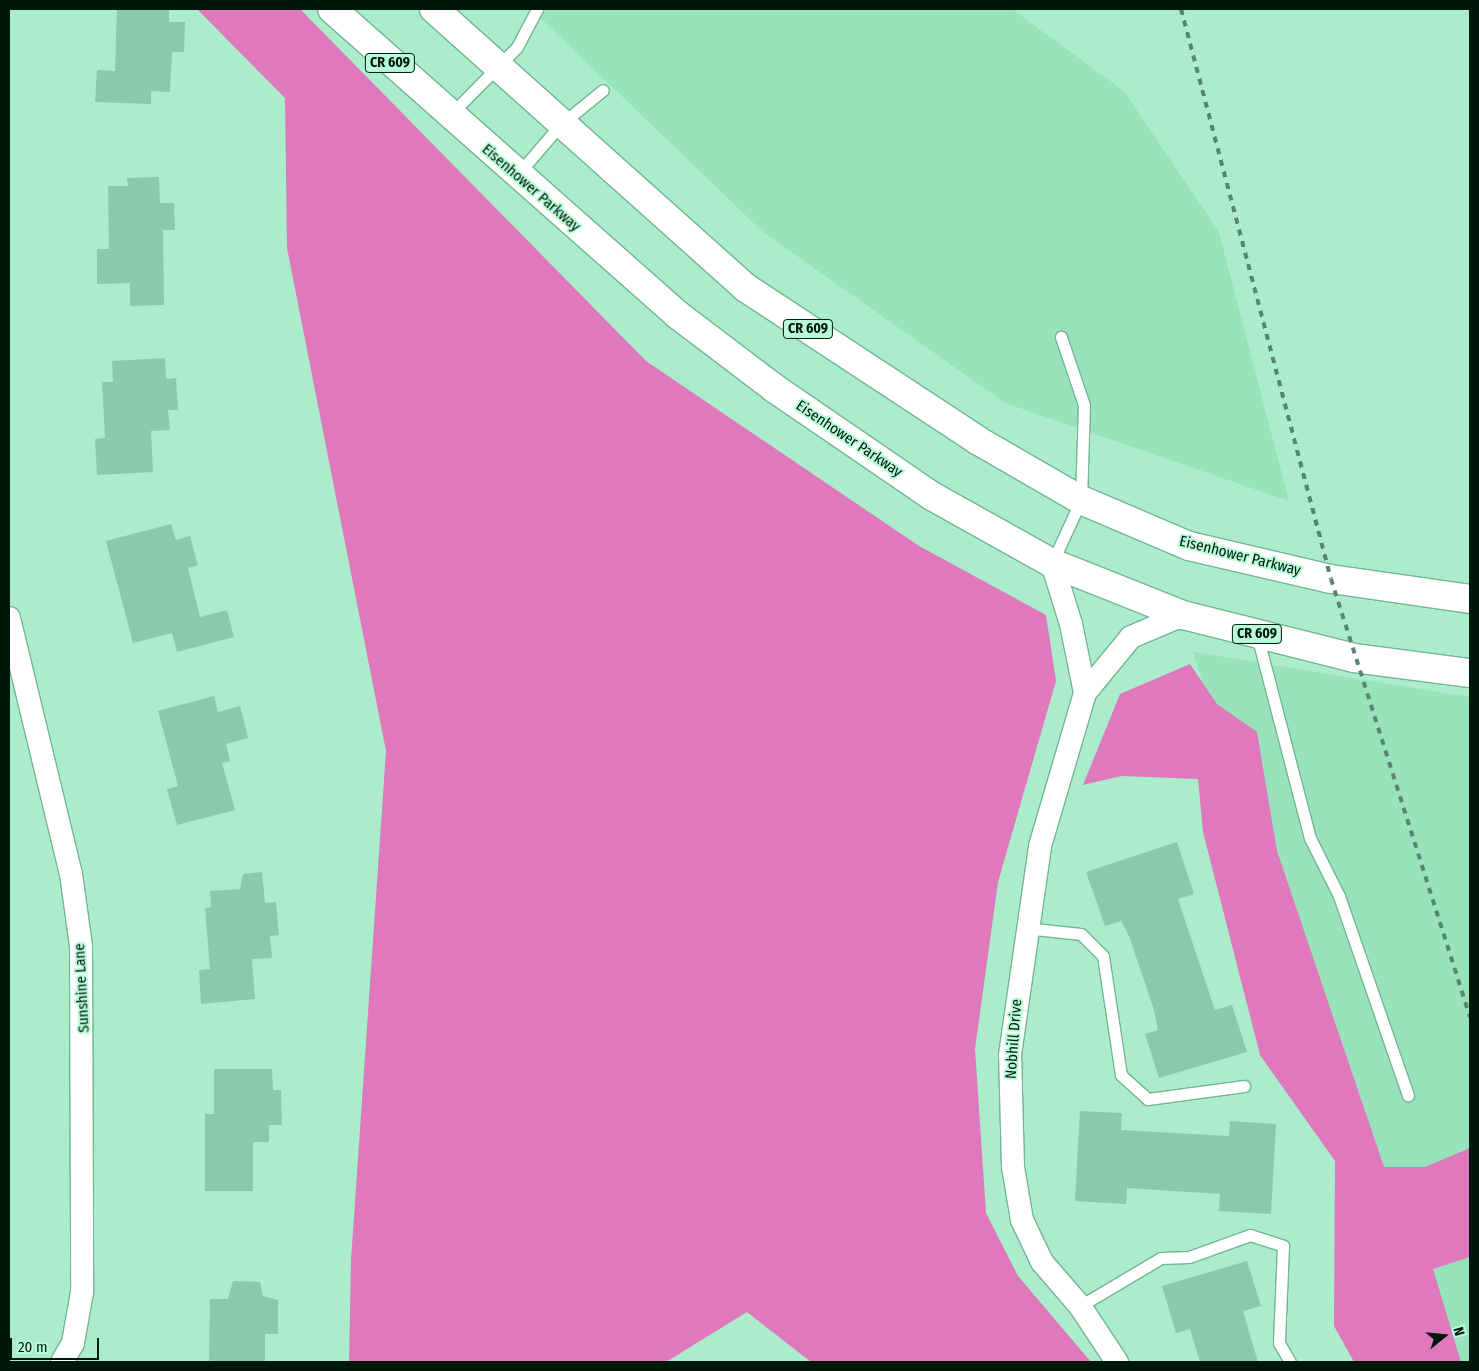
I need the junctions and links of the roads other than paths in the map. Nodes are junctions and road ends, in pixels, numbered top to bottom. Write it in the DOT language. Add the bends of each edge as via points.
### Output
graph roads {
  1 [pos="332,9"];
  2 [pos="434,9"];
  3 [pos="537,9"];
  4 [pos="497,70"];
  5 [pos="603,90"];
  6 [pos="448,116"];
  7 [pos="560,125"];
  8 [pos="517,175"];
  9 [pos="1061,337"];
  10 [pos="1081,500"];
  11 [pos="1052,563"];
  12 [pos="1470,599"];
  13 [pos="1183,615"];
  14 [pos="9,618"];
  15 [pos="1256,634"];
  16 [pos="1470,673"];
  17 [pos="1084,693"];
  18 [pos="1025,928"];
  19 [pos="1244,1086"];
  20 [pos="1408,1095"];
  21 [pos="1080,1306"];
  22 [pos="62,1362"];
  23 [pos="1117,1362"];
  24 [pos="1290,1362"];
  1 -- 6 [label="main road, Eisenhower Parkway / CR 609"];
  2 -- 4 [label="main road, Eisenhower Parkway / CR 609"];
  3 -- 4 [label="lane" via="531,26"];
  4 -- 6 [label="lane"];
  4 -- 7 [label="main road, Eisenhower Parkway / CR 609"];
  5 -- 7 [label="lane"];
  6 -- 8 [label="main road, Eisenhower Parkway / CR 609"];
  7 -- 8 [label="lane"];
  7 -- 10 [label="main road, Eisenhower Parkway / CR 609" via="746,288 978,440"];
  8 -- 11 [label="main road, Eisenhower Parkway / CR 609" via="678,315 774,388 932,496"];
  9 -- 10 [label="lane" via="1084,406"];
  10 -- 11 [label="lane"];
  10 -- 12 [label="main road, Eisenhower Parkway / CR 609" via="1189,546 1331,579"];
  11 -- 13 [label="main road, Eisenhower Parkway / CR 609"];
  11 -- 17 [label="street" via="1071,624"];
  13 -- 15 [label="main road, Eisenhower Parkway / CR 609"];
  13 -- 17 [label="street" via="1131,637"];
  14 -- 22 [label="street, Sunshine Lane" via="71,874 81,946 82,1292 73,1343"];
  15 -- 16 [label="main road, Eisenhower Parkway / CR 609" via="1354,658"];
  15 -- 20 [label="lane" via="1310,838 1339,896"];
  17 -- 18 [label="street, Nobhill Drive" via="1040,846"];
  18 -- 19 [label="lane" via="1081,934 1104,956 1120,1076 1148,1099"];
  18 -- 21 [label="street, Nobhill Drive" via="1010,1055 1013,1167 1022,1220 1042,1262"];
  21 -- 23 [label="street, Nobhill Drive"];
  21 -- 24 [label="lane" via="1161,1258 1189,1257 1250,1235 1283,1246 1279,1344"];
}
